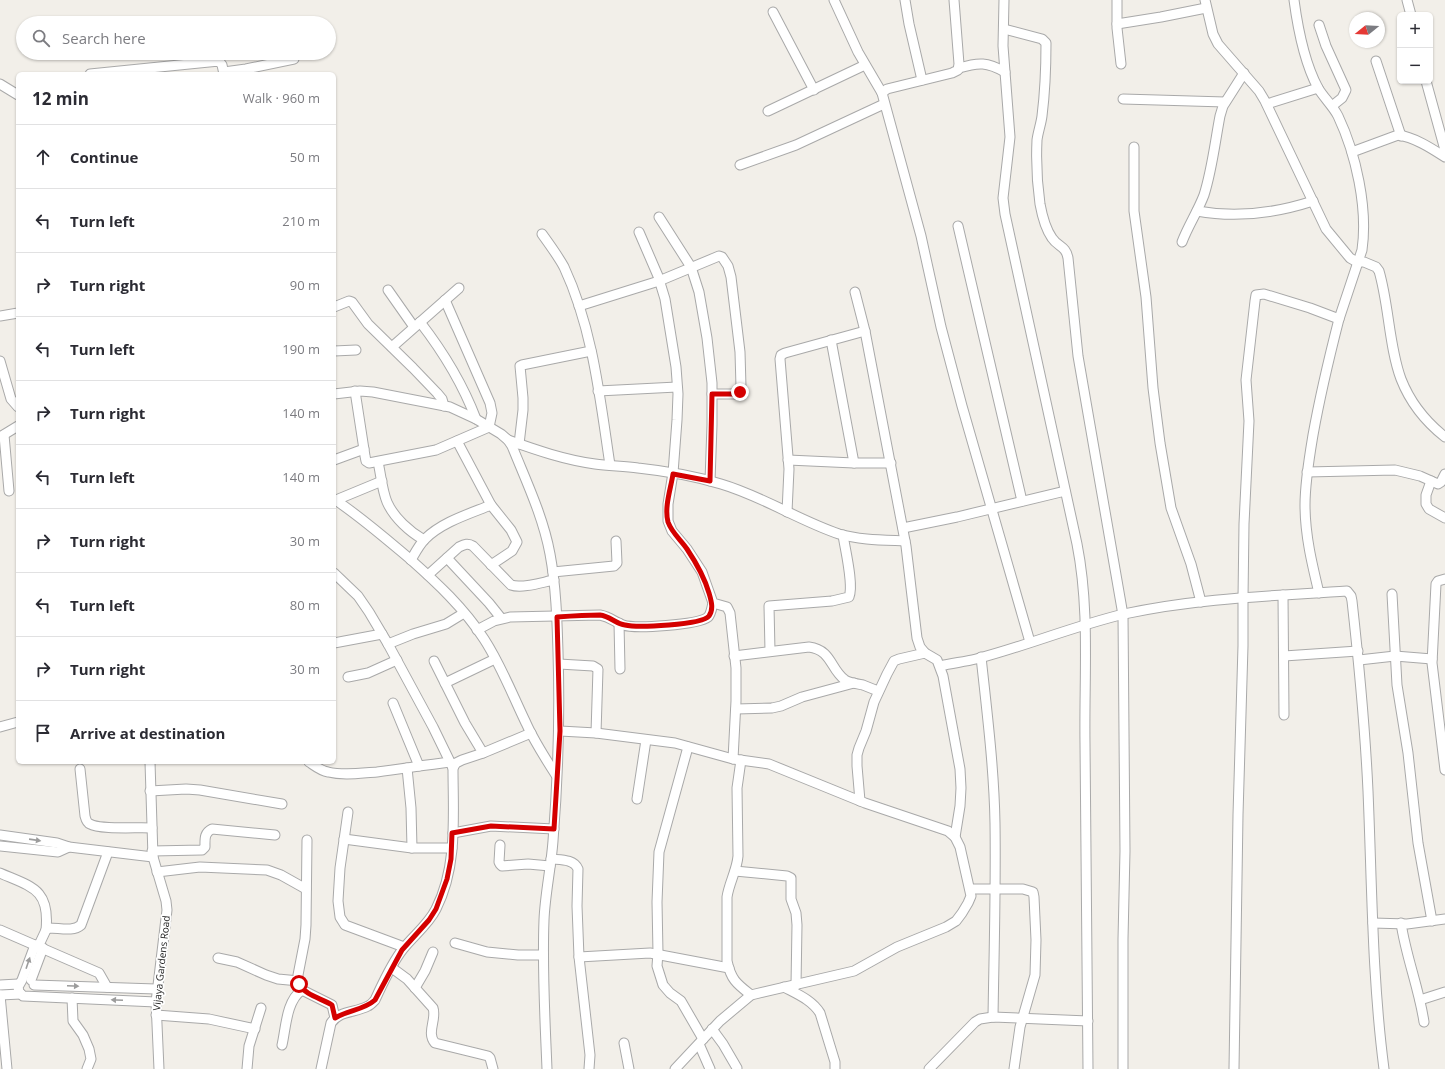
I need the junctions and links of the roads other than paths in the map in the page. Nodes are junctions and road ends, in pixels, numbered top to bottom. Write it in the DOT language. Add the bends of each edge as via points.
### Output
graph roads {
  1 [pos="834,0"];
  2 [pos="906,0"];
  3 [pos="954,0"];
  4 [pos="1004,0"];
  5 [pos="1117,0"];
  6 [pos="1294,0"];
  7 [pos="1407,0"];
  8 [pos="1205,4"];
  9 [pos="773,12"];
  10 [pos="1410,12"];
  11 [pos="1117,24"];
  12 [pos="1319,25"];
  13 [pos="1004,29"];
  14 [pos="289,60"];
  15 [pos="1376,61"];
  16 [pos="1121,64"];
  17 [pos="865,66"];
  18 [pos="959,68"];
  19 [pos="110,72"];
  20 [pos="224,72"];
  21 [pos="230,72"];
  22 [pos="1005,72"];
  23 [pos="1244,73"];
  24 [pos="922,80"];
  25 [pos="0,84"];
  26 [pos="1427,84"];
  27 [pos="1318,88"];
  28 [pos="814,90"];
  29 [pos="882,93"];
  30 [pos="16,94"];
  31 [pos="1123,99"];
  32 [pos="1225,102"];
  33 [pos="884,104"];
  34 [pos="1267,104"];
  35 [pos="1332,106"];
  36 [pos="768,111"];
  37 [pos="1401,136"];
  38 [pos="1134,147"];
  39 [pos="1445,150"];
  40 [pos="1352,152"];
  41 [pos="1445,157"];
  42 [pos="740,165"];
  43 [pos="1313,201"];
  44 [pos="1197,211"];
  45 [pos="658,218"];
  46 [pos="958,226"];
  47 [pos="639,232"];
  48 [pos="542,234"];
  49 [pos="1182,242"];
  50 [pos="1358,262"];
  51 [pos="691,267"];
  52 [pos="659,281"];
  53 [pos="459,288"];
  54 [pos="388,290"];
  55 [pos="855,292"];
  56 [pos="445,300"];
  57 [pos="579,306"];
  58 [pos="336,307"];
  59 [pos="16,313"];
  60 [pos="0,316"];
  61 [pos="1339,319"];
  62 [pos="417,324"];
  63 [pos="865,331"];
  64 [pos="831,340"];
  65 [pos="392,347"];
  66 [pos="356,350"];
  67 [pos="336,351"];
  68 [pos="591,351"];
  69 [pos="0,361"];
  70 [pos="677,387"];
  71 [pos="355,391"];
  72 [pos="598,391"];
  73 [pos="336,394"];
  74 [pos="712,394"];
  75 [pos="16,405"];
  76 [pos="444,406"];
  77 [pos="476,419"];
  78 [pos="16,427"];
  79 [pos="489,427"];
  80 [pos="2,436"];
  81 [pos="1445,437"];
  82 [pos="508,440"];
  83 [pos="457,441"];
  84 [pos="519,444"];
  85 [pos="364,449"];
  86 [pos="336,459"];
  87 [pos="788,460"];
  88 [pos="378,462"];
  89 [pos="854,463"];
  90 [pos="891,463"];
  91 [pos="610,465"];
  92 [pos="1307,472"];
  93 [pos="673,474"];
  94 [pos="1445,474"];
  95 [pos="382,481"];
  96 [pos="710,481"];
  97 [pos="1431,481"];
  98 [pos="8,491"];
  99 [pos="1065,491"];
  100 [pos="336,499"];
  101 [pos="336,500"];
  102 [pos="1022,501"];
  103 [pos="491,505"];
  104 [pos="991,509"];
  105 [pos="788,512"];
  106 [pos="1445,518"];
  107 [pos="903,528"];
  108 [pos="843,535"];
  109 [pos="424,540"];
  110 [pos="616,541"];
  111 [pos="905,541"];
  112 [pos="447,558"];
  113 [pos="411,560"];
  114 [pos="491,565"];
  115 [pos="428,575"];
  116 [pos="554,576"];
  117 [pos="1445,579"];
  118 [pos="338,582"];
  119 [pos="1319,593"];
  120 [pos="1392,594"];
  121 [pos="1283,595"];
  122 [pos="1242,598"];
  123 [pos="1201,602"];
  124 [pos="713,603"];
  125 [pos="464,613"];
  126 [pos="1123,615"];
  127 [pos="557,617"];
  128 [pos="501,618"];
  129 [pos="619,623"];
  130 [pos="1086,625"];
  131 [pos="477,630"];
  132 [pos="382,634"];
  133 [pos="1030,642"];
  134 [pos="336,643"];
  135 [pos="388,644"];
  136 [pos="770,651"];
  137 [pos="925,653"];
  138 [pos="1358,655"];
  139 [pos="734,656"];
  140 [pos="1284,656"];
  141 [pos="1395,656"];
  142 [pos="981,657"];
  143 [pos="495,659"];
  144 [pos="1432,659"];
  145 [pos="397,660"];
  146 [pos="434,661"];
  147 [pos="559,664"];
  148 [pos="940,666"];
  149 [pos="620,669"];
  150 [pos="348,677"];
  151 [pos="445,683"];
  152 [pos="854,683"];
  153 [pos="878,691"];
  154 [pos="393,703"];
  155 [pos="736,709"];
  156 [pos="1284,715"];
  157 [pos="16,723"];
  158 [pos="0,727"];
  159 [pos="560,731"];
  160 [pos="531,733"];
  161 [pos="596,733"];
  162 [pos="646,740"];
  163 [pos="688,747"];
  164 [pos="483,753"];
  165 [pos="737,759"];
  166 [pos="150,764"];
  167 [pos="312,764"];
  168 [pos="451,765"];
  169 [pos="419,766"];
  170 [pos="80,768"];
  171 [pos="406,768"];
  172 [pos="1445,770"];
  173 [pos="556,775"];
  174 [pos="150,791"];
  175 [pos="637,799"];
  176 [pos="860,801"];
  177 [pos="282,804"];
  178 [pos="348,812"];
  179 [pos="152,828"];
  180 [pos="554,829"];
  181 [pos="452,833"];
  182 [pos="0,835"];
  183 [pos="275,835"];
  184 [pos="955,837"];
  185 [pos="344,839"];
  186 [pos="307,840"];
  187 [pos="500,844"];
  188 [pos="0,846"];
  189 [pos="69,848"];
  190 [pos="412,848"];
  191 [pos="452,848"];
  192 [pos="108,852"];
  193 [pos="152,854"];
  194 [pos="551,862"];
  195 [pos="735,871"];
  196 [pos="157,872"];
  197 [pos="0,873"];
  198 [pos="995,888"];
  199 [pos="306,889"];
  200 [pos="970,889"];
  201 [pos="1443,919"];
  202 [pos="1432,921"];
  203 [pos="1373,923"];
  204 [pos="1401,924"];
  205 [pos="0,930"];
  206 [pos="46,930"];
  207 [pos="1445,930"];
  208 [pos="455,943"];
  209 [pos="39,947"];
  210 [pos="404,947"];
  211 [pos="433,952"];
  212 [pos="658,953"];
  213 [pos="543,955"];
  214 [pos="579,957"];
  215 [pos="218,958"];
  216 [pos="392,968"];
  217 [pos="728,968"];
  218 [pos="26,982"];
  219 [pos="796,984"];
  220 [pos="0,985"];
  221 [pos="300,985"];
  222 [pos="106,987"];
  223 [pos="784,987"];
  224 [pos="415,988"];
  225 [pos="156,989"];
  226 [pos="1445,992"];
  227 [pos="0,995"];
  228 [pos="25,995"];
  229 [pos="751,995"];
  230 [pos="72,998"];
  231 [pos="1420,1000"];
  232 [pos="156,1002"];
  233 [pos="261,1008"];
  234 [pos="156,1014"];
  235 [pos="993,1017"];
  236 [pos="335,1018"];
  237 [pos="1023,1019"];
  238 [pos="1088,1021"];
  239 [pos="1424,1022"];
  240 [pos="254,1029"];
  241 [pos="712,1029"];
  242 [pos="701,1041"];
  243 [pos="624,1043"];
  244 [pos="282,1045"];
  245 [pos="737,1068"];
  246 [pos="7,1069"];
  247 [pos="87,1069"];
  248 [pos="159,1069"];
  249 [pos="247,1069"];
  250 [pos="321,1069"];
  251 [pos="493,1069"];
  252 [pos="547,1069"];
  253 [pos="589,1069"];
  254 [pos="629,1069"];
  255 [pos="675,1069"];
  256 [pos="710,1069"];
  257 [pos="835,1069"];
  258 [pos="929,1069"];
  259 [pos="1014,1069"];
  260 [pos="1088,1069"];
  261 [pos="1123,1069"];
  262 [pos="1234,1069"];
  263 [pos="1384,1069"];
  1 -- 17 [label="street"];
  2 -- 24 [label="street"];
  3 -- 18 [label="street"];
  4 -- 13 [label="street"];
  5 -- 11 [label="street"];
  6 -- 27 [label="street" via="1303,46"];
  7 -- 10 [label="street"];
  8 -- 11 [label="street" via="1162,17"];
  8 -- 23 [label="street" via="1218,44"];
  9 -- 28 [label="street"];
  11 -- 16 [label="street"];
  12 -- 35 [label="street" via="1346,90 1342,98"];
  13 -- 22 [label="street"];
  13 -- 126 [label="street" via="1042,39 1046,43 1042,111 1037,140 1038,186 1047,228 1054,242 1067,252 1078,356"];
  14 -- 21 [label="street"];
  15 -- 37 [label="street"];
  17 -- 28 [label="street"];
  17 -- 29 [label="street"];
  18 -- 22 [label="street" via="980,63"];
  18 -- 24 [label="street" via="954,72"];
  19 -- 20 [label="street" via="218,61 222,64"];
  22 -- 99 [label="street" via="1010,137 1003,198 1004,214"];
  23 -- 32 [label="street"];
  23 -- 34 [label="street"];
  24 -- 29 [label="street" via="887,89"];
  25 -- 30 [label="street"];
  26 -- 39 [label="street"];
  27 -- 34 [label="street"];
  27 -- 35 [label="street"];
  28 -- 36 [label="street"];
  29 -- 33 [label="street"];
  31 -- 32 [label="street"];
  32 -- 44 [label="street" via="1207,186"];
  33 -- 42 [label="street" via="796,144"];
  33 -- 104 [label="street" via="921,236 962,406"];
  34 -- 43 [label="street"];
  35 -- 40 [label="street"];
  37 -- 40 [label="street" via="1394,136"];
  37 -- 41 [label="street" via="1413,139"];
  38 -- 123 [label="street" via="1134,211 1146,297 1160,443 1171,508 1191,564"];
  40 -- 50 [label="street" via="1362,201 1364,238"];
  43 -- 44 [label="street" via="1251,213 1216,214"];
  43 -- 50 [label="street" via="1326,229 1350,258"];
  44 -- 49 [label="street"];
  45 -- 51 [label="street"];
  46 -- 102 [label="street"];
  47 -- 52 [label="street"];
  48 -- 57 [label="street" via="564,266"];
  50 -- 61 [label="street"];
  50 -- 81 [label="street" via="1370,264 1379,271 1401,379 1418,409"];
  51 -- 52 [label="street"];
  51 -- 74 [label="street" via="699,292 707,338"];
  51 -- 74 [label="street" via="719,256 728,266 731,277 740,352 741,387 738,394"];
  52 -- 57 [label="street"];
  52 -- 70 [label="street" via="665,299"];
  53 -- 56 [label="street"];
  54 -- 62 [label="street"];
  55 -- 63 [label="street"];
  56 -- 62 [label="street"];
  56 -- 79 [label="street" via="490,403 492,413"];
  57 -- 68 [label="street"];
  58 -- 65 [label="street" via="352,302 368,324"];
  59 -- 60 [label="street"];
  61 -- 92 [label="street" via="1322,386"];
  61 -- 122 [label="street" via="1264,294 1256,295 1246,380 1249,421"];
  62 -- 65 [label="street"];
  62 -- 77 [label="street" via="458,378"];
  63 -- 64 [label="street"];
  63 -- 90 [label="street"];
  64 -- 87 [label="street" via="781,355"];
  64 -- 89 [label="street"];
  65 -- 76 [label="street" via="437,393"];
  66 -- 67 [label="street"];
  68 -- 72 [label="street"];
  68 -- 84 [label="street" via="520,366 523,410"];
  69 -- 75 [label="street" via="11,399"];
  70 -- 72 [label="street"];
  70 -- 93 [label="street"];
  71 -- 73 [label="street"];
  71 -- 76 [label="street" via="373,392"];
  71 -- 85 [label="street"];
  72 -- 91 [label="street"];
  74 -- 96 [label="street"];
  76 -- 77 [label="street"];
  77 -- 79 [label="street"];
  78 -- 80 [label="street"];
  79 -- 82 [label="street"];
  79 -- 83 [label="street"];
  80 -- 98 [label="street"];
  82 -- 84 [label="street"];
  82 -- 116 [label="street" via="537,506"];
  83 -- 88 [label="street" via="436,450"];
  83 -- 103 [label="street"];
  84 -- 91 [label="street" via="551,455"];
  85 -- 86 [label="street"];
  85 -- 88 [label="street" via="369,464"];
  87 -- 89 [label="street"];
  87 -- 105 [label="street"];
  88 -- 95 [label="street"];
  89 -- 90 [label="street"];
  90 -- 107 [label="street"];
  91 -- 93 [label="street"];
  92 -- 97 [label="street" via="1396,470"];
  92 -- 119 [label="street" via="1307,534"];
  93 -- 96 [label="street"];
  93 -- 124 [label="street" via="668,521 672,531 702,572"];
  94 -- 97 [label="street" via="1440,483 1435,484"];
  95 -- 100 [label="street"];
  95 -- 109 [label="street" via="387,502 393,513 414,534"];
  96 -- 105 [label="street" via="751,494"];
  97 -- 106 [label="street" via="1426,504 1429,509"];
  99 -- 102 [label="street"];
  99 -- 130 [label="street" via="1082,572"];
  101 -- 113 [label="street"];
  102 -- 104 [label="street"];
  103 -- 109 [label="street" via="446,525"];
  103 -- 114 [label="street" via="517,542 512,551"];
  104 -- 107 [label="street"];
  104 -- 133 [label="street"];
  105 -- 108 [label="street"];
  107 -- 111 [label="street"];
  108 -- 111 [label="street"];
  108 -- 136 [label="street" via="850,582 849,596 832,601 770,606"];
  109 -- 113 [label="street"];
  110 -- 116 [label="street" via="617,563 614,566"];
  111 -- 137 [label="street" via="917,638"];
  112 -- 114 [label="street" via="459,546 469,544 474,546"];
  112 -- 115 [label="street"];
  112 -- 128 [label="street"];
  113 -- 115 [label="street"];
  114 -- 116 [label="street" via="516,587"];
  115 -- 125 [label="street"];
  116 -- 127 [label="street"];
  117 -- 144 [label="street" via="1436,584"];
  118 -- 132 [label="street" via="358,596"];
  119 -- 121 [label="street"];
  119 -- 138 [label="street" via="1346,591 1351,596"];
  120 -- 141 [label="street"];
  121 -- 122 [label="street"];
  121 -- 140 [label="street"];
  122 -- 123 [label="street"];
  122 -- 262 [label="street"];
  123 -- 126 [label="street"];
  124 -- 129 [label="street" via="709,616 688,623 632,627"];
  124 -- 139 [label="street" via="729,609"];
  125 -- 131 [label="street"];
  125 -- 135 [label="street" via="446,624"];
  126 -- 130 [label="street"];
  126 -- 261 [label="street"];
  127 -- 128 [label="street"];
  127 -- 129 [label="street" via="600,615"];
  127 -- 147 [label="street"];
  128 -- 131 [label="street"];
  129 -- 149 [label="street"];
  130 -- 133 [label="street"];
  130 -- 238 [label="street"];
  131 -- 143 [label="street"];
  132 -- 134 [label="street"];
  132 -- 135 [label="street"];
  133 -- 142 [label="street"];
  135 -- 145 [label="street"];
  136 -- 139 [label="street"];
  136 -- 152 [label="street" via="809,646 816,648 823,651 844,680"];
  137 -- 148 [label="street" via="937,660"];
  137 -- 153 [label="street" via="894,662"];
  138 -- 140 [label="street"];
  138 -- 141 [label="street"];
  138 -- 203 [label="street" via="1368,791"];
  139 -- 155 [label="street"];
  140 -- 156 [label="street"];
  141 -- 144 [label="street"];
  141 -- 202 [label="street" via="1418,843"];
  142 -- 148 [label="street"];
  142 -- 198 [label="street" via="995,822"];
  143 -- 151 [label="street"];
  143 -- 160 [label="street"];
  144 -- 172 [label="street"];
  145 -- 150 [label="street" via="368,673"];
  145 -- 168 [label="street"];
  146 -- 151 [label="street"];
  147 -- 159 [label="street"];
  147 -- 161 [label="street" via="594,666 598,669"];
  148 -- 184 [label="street" via="960,769 960,806"];
  151 -- 164 [label="street"];
  152 -- 153 [label="street"];
  152 -- 155 [label="street" via="777,707"];
  153 -- 176 [label="street" via="857,755"];
  154 -- 169 [label="street"];
  155 -- 165 [label="street"];
  157 -- 158 [label="street"];
  159 -- 161 [label="street"];
  159 -- 173 [label="street"];
  160 -- 164 [label="street"];
  160 -- 173 [label="street"];
  161 -- 162 [label="street"];
  162 -- 163 [label="street"];
  162 -- 175 [label="street"];
  163 -- 165 [label="street"];
  163 -- 212 [label="street" via="659,852"];
  164 -- 168 [label="street"];
  165 -- 176 [label="street" via="781,768"];
  165 -- 195 [label="street" via="738,856"];
  166 -- 174 [label="street, Vijaya Gardens Road"];
  167 -- 171 [label="street" via="328,772 340,774"];
  168 -- 169 [label="street"];
  168 -- 181 [label="street"];
  169 -- 171 [label="street"];
  170 -- 179 [label="street" via="85,816 90,825"];
  171 -- 190 [label="street"];
  173 -- 180 [label="street"];
  174 -- 177 [label="street" via="200,790"];
  174 -- 179 [label="street, Vijaya Gardens Road"];
  176 -- 184 [label="street" via="948,831"];
  178 -- 185 [label="street"];
  179 -- 193 [label="street, Vijaya Gardens Road"];
  180 -- 181 [label="street" via="491,826"];
  180 -- 194 [label="street"];
  181 -- 191 [label="street"];
  182 -- 189 [label="street, one-way" via="57,843"];
  183 -- 193 [label="street" via="212,829 206,835 205,847 202,850"];
  184 -- 200 [label="street" via="960,847"];
  185 -- 190 [label="street"];
  185 -- 210 [label="street" via="338,901 342,921"];
  186 -- 199 [label="street"];
  187 -- 194 [label="street" via="499,862 502,866"];
  188 -- 189 [label="street" via="58,852"];
  189 -- 192 [label="street"];
  190 -- 191 [label="street"];
  191 -- 210 [label="street" via="447,879 436,909"];
  192 -- 193 [label="street"];
  192 -- 206 [label="street" via="81,925 77,928"];
  193 -- 196 [label="street, Vijaya Gardens Road"];
  194 -- 213 [label="street" via="544,918"];
  194 -- 214 [label="street" via="572,862 578,869"];
  195 -- 217 [label="street" via="727,897"];
  195 -- 219 [label="street" via="791,878 791,899 797,925"];
  196 -- 199 [label="street" via="200,867 267,870"];
  196 -- 225 [label="street, Vijaya Gardens Road" via="167,910"];
  197 -- 206 [label="street" via="38,892 47,918"];
  198 -- 200 [label="street"];
  198 -- 235 [label="street"];
  198 -- 237 [label="street" via="1033,892 1035,975"];
  199 -- 221 [label="street" via="305,939 298,975"];
  200 -- 219 [label="street" via="968,903 956,921 946,927 897,947 854,971"];
  201 -- 202 [label="street"];
  201 -- 207 [label="street"];
  202 -- 204 [label="street"];
  203 -- 204 [label="street"];
  203 -- 263 [label="street"];
  204 -- 231 [label="street"];
  205 -- 209 [label="street"];
  206 -- 209 [label="street"];
  208 -- 213 [label="street" via="487,952"];
  209 -- 218 [label="street"];
  209 -- 222 [label="street" via="99,973"];
  210 -- 216 [label="street"];
  211 -- 224 [label="street"];
  212 -- 214 [label="street"];
  212 -- 217 [label="street"];
  212 -- 242 [label="street" via="658,972 663,985 680,1001"];
  213 -- 252 [label="street"];
  214 -- 253 [label="street" via="590,1055"];
  215 -- 221 [label="street" via="237,962 266,975"];
  216 -- 224 [label="street"];
  216 -- 236 [label="street" via="375,1000 368,1006"];
  217 -- 229 [label="street" via="735,982"];
  218 -- 220 [label="street"];
  218 -- 222 [label="street, one-way"];
  218 -- 228 [label="street" via="18,990"];
  218 -- 228 [label="street" via="33,993"];
  219 -- 223 [label="street"];
  221 -- 236 [label="street" via="332,1005"];
  221 -- 244 [label="street" via="292,1004"];
  222 -- 225 [label="street"];
  223 -- 229 [label="street"];
  223 -- 257 [label="street" via="816,1006"];
  224 -- 251 [label="street" via="434,1012 431,1035 435,1043 488,1056"];
  225 -- 232 [label="street, Vijaya Gardens Road"];
  226 -- 231 [label="street"];
  227 -- 228 [label="street"];
  227 -- 246 [label="street"];
  228 -- 230 [label="street"];
  229 -- 241 [label="street"];
  232 -- 230 [label="street, one-way"];
  230 -- 247 [label="street" via="73,1022 83,1034 89,1049 91,1059"];
  231 -- 239 [label="street"];
  232 -- 234 [label="street, Vijaya Gardens Road"];
  233 -- 240 [label="street"];
  234 -- 240 [label="street" via="209,1019"];
  234 -- 248 [label="street, Vijaya Gardens Road"];
  235 -- 237 [label="street"];
  235 -- 258 [label="street" via="975,1022"];
  236 -- 250 [label="street" via="331,1023"];
  237 -- 238 [label="street"];
  237 -- 259 [label="street"];
  238 -- 260 [label="street"];
  240 -- 249 [label="street"];
  241 -- 242 [label="street"];
  241 -- 245 [label="street" via="724,1044"];
  242 -- 255 [label="street"];
  242 -- 256 [label="street"];
  243 -- 254 [label="street"];
}
